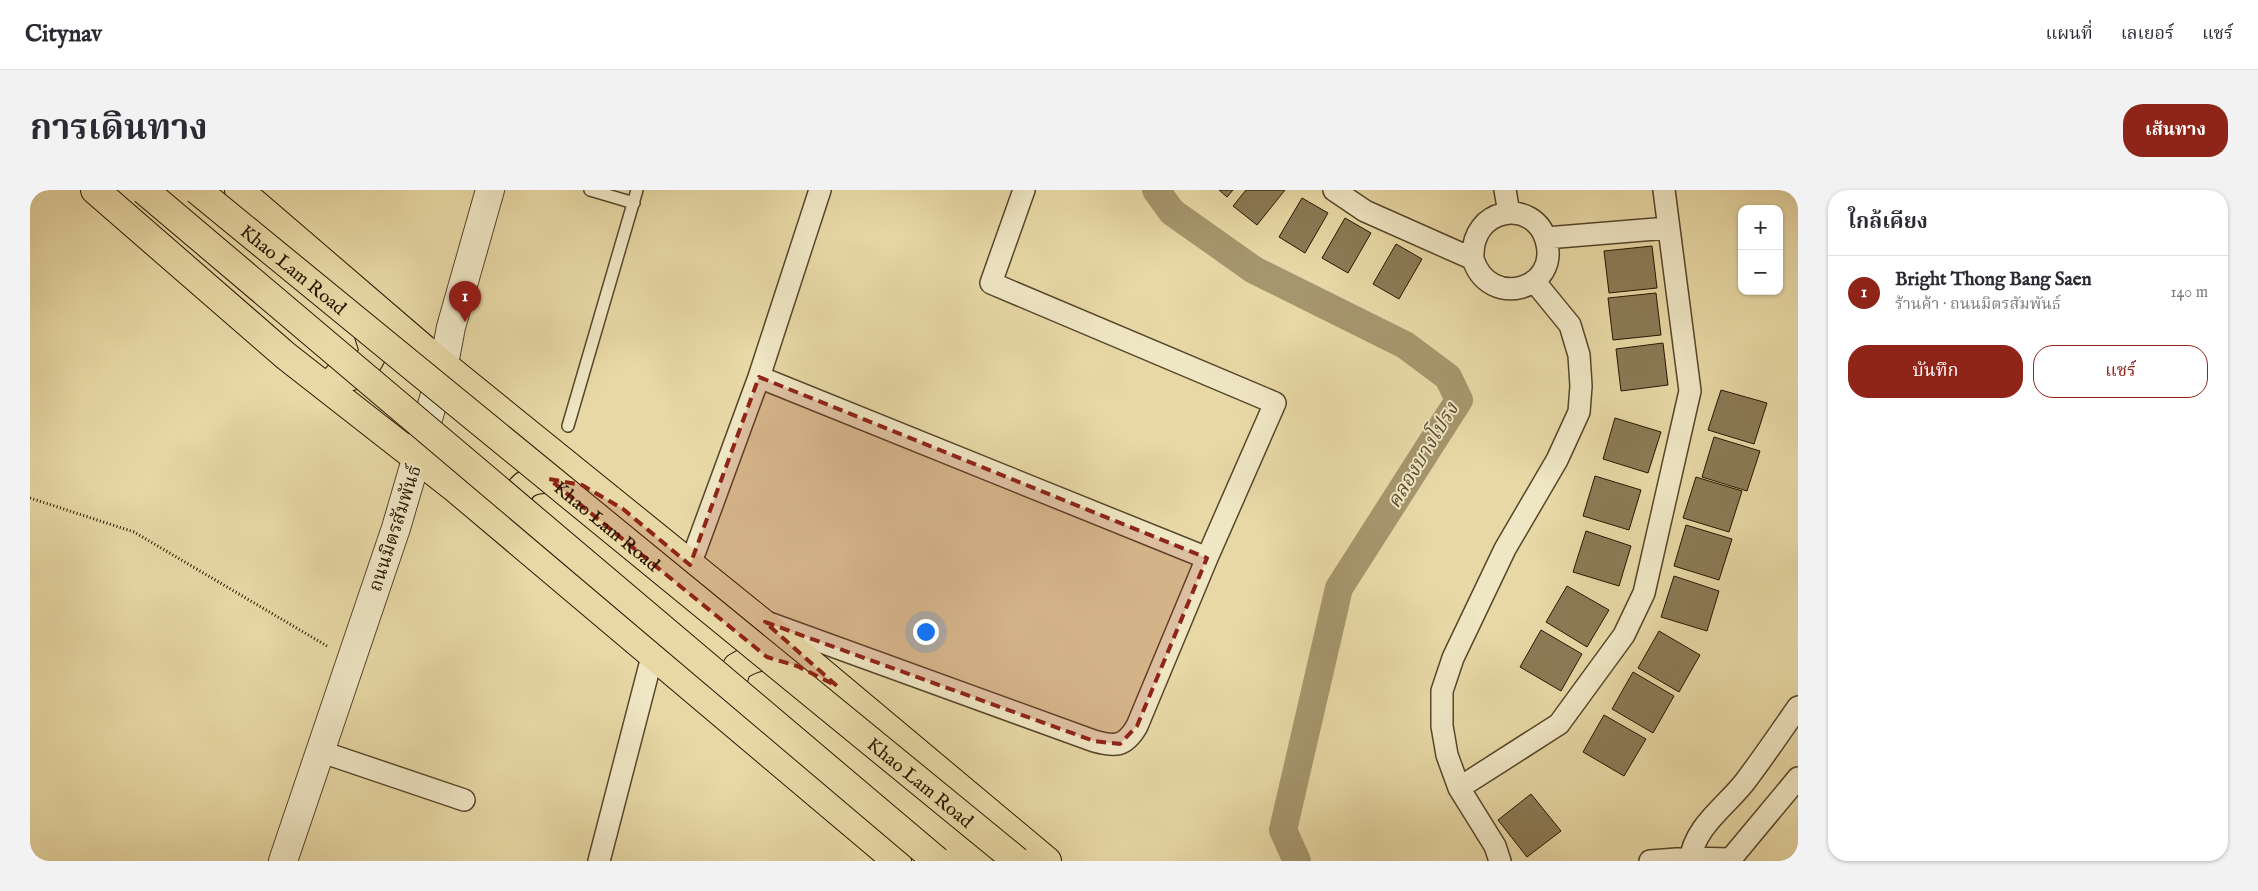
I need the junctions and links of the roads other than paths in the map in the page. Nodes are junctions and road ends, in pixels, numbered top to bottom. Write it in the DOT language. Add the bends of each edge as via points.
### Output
graph roads {
  1 [pos="95,190"];
  2 [pos="106,190"];
  3 [pos="133,190"];
  4 [pos="144,190"];
  5 [pos="197,190"];
  6 [pos="239,190"];
  7 [pos="490,190"];
  8 [pos="590,190"];
  9 [pos="637,190"];
  10 [pos="820,190"];
  11 [pos="1024,190"];
  12 [pos="1334,190"];
  13 [pos="1505,190"];
  14 [pos="1664,190"];
  15 [pos="634,203"];
  16 [pos="1509,213"];
  17 [pos="1668,228"];
  18 [pos="1546,238"];
  19 [pos="1473,259"];
  20 [pos="342,278"];
  21 [pos="1534,282"];
  22 [pos="286,356"];
  23 [pos="444,364"];
  24 [pos="759,377"];
  25 [pos="568,426"];
  26 [pos="416,458"];
  27 [pos="623,510"];
  28 [pos="1207,558"];
  29 [pos="690,565"];
  30 [pos="554,573"];
  31 [pos="759,620"];
  32 [pos="653,653"];
  33 [pos="837,686"];
  34 [pos="1798,707"];
  35 [pos="322,752"];
  36 [pos="777,759"];
  37 [pos="1798,778"];
  38 [pos="1459,788"];
  39 [pos="464,800"];
  40 [pos="1690,859"];
  41 [pos="1729,860"];
  42 [pos="284,861"];
  43 [pos="599,861"];
  44 [pos="897,861"];
  45 [pos="937,861"];
  46 [pos="1017,861"];
  47 [pos="1047,861"];
  48 [pos="1500,861"];
  49 [pos="1650,861"];
  1 -- 22 [label="main road"];
  2 -- 3 [label="main road" via="123,194"];
  4 -- 45 [label="main road, Khao Lam Road, bridge"];
  5 -- 46 [label="main road, Khao Lam Road, bridge"];
  6 -- 20 [label="main road"];
  7 -- 23 [label="street, ถนนมิตรสัมพันธ์" via="451,327"];
  8 -- 15 [label="lane"];
  9 -- 15 [label="lane"];
  10 -- 24 [label="street"];
  11 -- 28 [label="street" via="991,283 1274,404"];
  12 -- 19 [label="street" via="1365,211"];
  13 -- 16 [label="street"];
  14 -- 17 [label="street"];
  15 -- 25 [label="lane"];
  16 -- 18 [label="street" via="1531,219"];
  16 -- 19 [label="street" via="1484,223 1474,240"];
  17 -- 18 [label="street"];
  17 -- 38 [label="street" via="1690,391 1644,593 1624,635 1559,724"];
  18 -- 21 [label="street" via="1547,262"];
  19 -- 21 [label="street" via="1477,272 1499,288 1512,290"];
  20 -- 22 [label="main road" via="362,313 370,336 374,352 365,369 347,378 335,377"];
  20 -- 23 [label="main road"];
  21 -- 38 [label="street" via="1570,325 1579,355 1579,412 1557,460 1505,548 1453,658 1442,691 1442,726 1447,756"];
  22 -- 26 [label="main road"];
  23 -- 26 [label="street, ถนนมิตรสัมพันธ์"];
  23 -- 27 [label="main road"];
  24 -- 28 [label="street"];
  24 -- 29 [label="street"];
  26 -- 30 [label="main road"];
  26 -- 35 [label="street, ถนนมิตรสัมพันธ์"];
  27 -- 29 [label="main road"];
  27 -- 30 [label="main road" via="582,485 553,478 535,479 520,489 514,508 519,528 532,550"];
  28 -- 31 [label="street" via="1137,726 1120,744 1094,741"];
  29 -- 31 [label="main road"];
  30 -- 32 [label="main road"];
  31 -- 33 [label="main road"];
  32 -- 36 [label="main road"];
  32 -- 43 [label="street"];
  33 -- 36 [label="main road" via="798,666 771,657 753,657 737,667 731,686 736,706"];
  33 -- 47 [label="main road"];
  34 -- 40 [label="street" via="1742,785 1697,837"];
  35 -- 39 [label="street"];
  35 -- 42 [label="street, ถนนมิตรสัมพันธ์"];
  36 -- 44 [label="main road"];
  37 -- 41 [label="street"];
  38 -- 48 [label="street" via="1495,846"];
  40 -- 41 [label="street"];
  40 -- 49 [label="street"];
}
